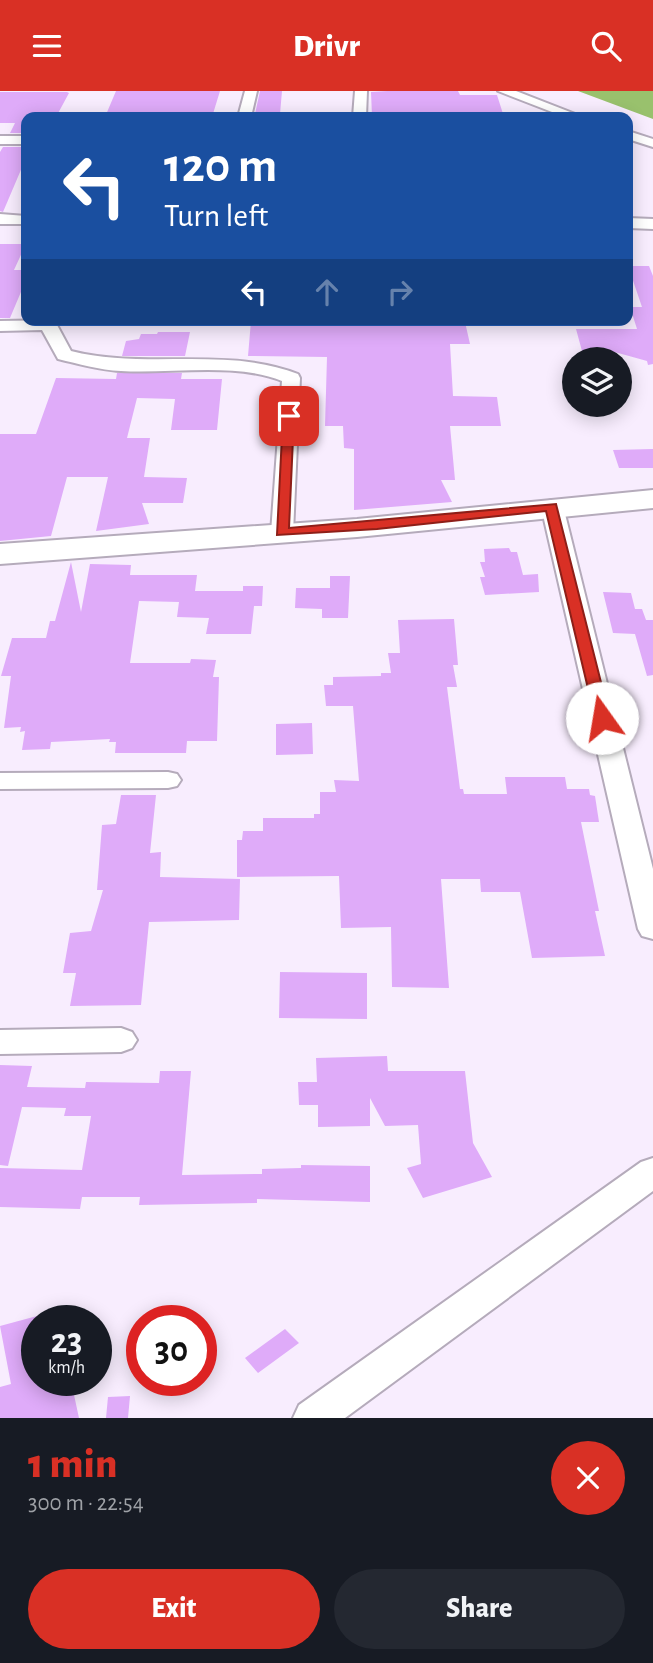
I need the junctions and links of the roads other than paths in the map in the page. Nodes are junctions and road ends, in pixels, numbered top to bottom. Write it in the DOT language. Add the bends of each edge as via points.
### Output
graph roads {
  1 [pos="251,91"];
  2 [pos="361,91"];
  3 [pos="504,91"];
  4 [pos="246,112"];
  5 [pos="360,112"];
  6 [pos="562,112"];
  7 [pos="633,137"];
  8 [pos="0,140"];
  9 [pos="21,140"];
  10 [pos="653,143"];
  11 [pos="0,219"];
  12 [pos="21,220"];
  13 [pos="633,223"];
  14 [pos="653,223"];
  15 [pos="21,324"];
  16 [pos="0,325"];
  17 [pos="51,326"];
  18 [pos="653,499"];
  19 [pos="552,506"];
  20 [pos="282,533"];
  21 [pos="0,554"];
  22 [pos="168,780"];
  23 [pos="0,781"];
  24 [pos="653,929"];
  25 [pos="121,1040"];
  26 [pos="0,1042"];
  27 [pos="653,1172"];
  28 [pos="313,1418"];
  1 -- 4 [label="street"];
  2 -- 5 [label="street"];
  3 -- 6 [label="street"];
  7 -- 10 [label="street"];
  8 -- 9 [label="street"];
  11 -- 12 [label="street"];
  13 -- 14 [label="street"];
  15 -- 16 [label="street"];
  17 -- 20 [label="street" via="64,355 103,365 248,369 281,372 290,378"];
  18 -- 19 [label="street"];
  19 -- 20 [label="street"];
  19 -- 24 [label="street"];
  20 -- 21 [label="street"];
  22 -- 23 [label="street"];
  25 -- 26 [label="street"];
  27 -- 28 [label="street"];
}
